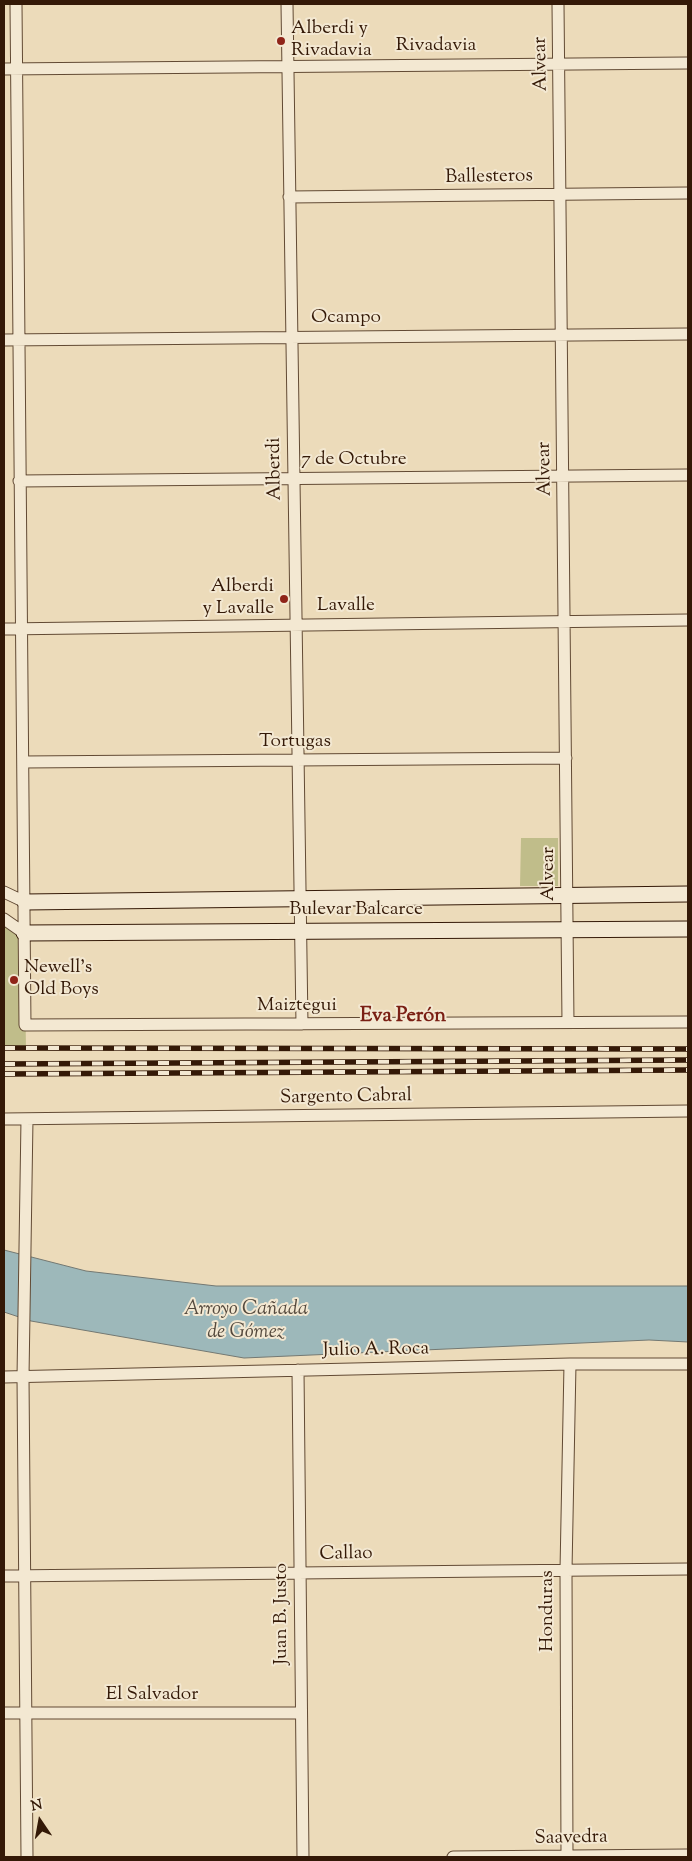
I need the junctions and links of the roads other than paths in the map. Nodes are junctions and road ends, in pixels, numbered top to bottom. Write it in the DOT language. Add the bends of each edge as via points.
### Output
graph roads {
  1 [pos="16,4"];
  2 [pos="286,4"];
  3 [pos="558,4"];
  4 [pos="688,63"];
  5 [pos="559,64"];
  6 [pos="288,66"];
  7 [pos="9,69"];
  8 [pos="688,193"];
  9 [pos="560,194"];
  10 [pos="289,197"];
  11 [pos="688,334"];
  12 [pos="291,336"];
  13 [pos="562,336"];
  14 [pos="4,340"];
  15 [pos="18,340"];
  16 [pos="688,475"];
  17 [pos="563,477"];
  18 [pos="294,479"];
  19 [pos="19,481"];
  20 [pos="688,620"];
  21 [pos="564,623"];
  22 [pos="296,625"];
  23 [pos="4,629"];
  24 [pos="21,629"];
  25 [pos="566,758"];
  26 [pos="297,761"];
  27 [pos="23,762"];
  28 [pos="4,892"];
  29 [pos="688,894"];
  30 [pos="567,896"];
  31 [pos="300,899"];
  32 [pos="25,902"];
  33 [pos="4,919"];
  34 [pos="688,929"];
  35 [pos="568,932"];
  36 [pos="301,933"];
  37 [pos="24,934"];
  38 [pos="568,1022"];
  39 [pos="688,1022"];
  40 [pos="302,1024"];
  41 [pos="688,1111"];
  42 [pos="4,1119"];
  43 [pos="27,1119"];
  44 [pos="570,1364"];
  45 [pos="688,1364"];
  46 [pos="298,1370"];
  47 [pos="4,1377"];
  48 [pos="23,1377"];
  49 [pos="688,1569"];
  50 [pos="566,1570"];
  51 [pos="300,1573"];
  52 [pos="4,1576"];
  53 [pos="24,1576"];
  54 [pos="4,1713"];
  55 [pos="24,1713"];
  56 [pos="301,1713"];
  57 [pos="688,1855"];
  58 [pos="27,1857"];
  59 [pos="303,1857"];
  60 [pos="454,1857"];
  61 [pos="567,1857"];
  1 -- 7 [label="street"];
  2 -- 6 [label="street, Alberdi"];
  3 -- 5 [label="street, Alvear"];
  4 -- 5 [label="street, Rivadavia"];
  5 -- 6 [label="street, Rivadavia"];
  5 -- 9 [label="street, Alvear"];
  6 -- 7 [label="street, Rivadavia"];
  6 -- 10 [label="street, Alberdi"];
  7 -- 15 [label="street"];
  8 -- 9 [label="street, Ballesteros"];
  9 -- 10 [label="street, Ballesteros"];
  9 -- 13 [label="street, Alvear"];
  10 -- 12 [label="street, Alberdi"];
  11 -- 13 [label="street, Ocampo"];
  12 -- 13 [label="street, Ocampo"];
  12 -- 15 [label="street, Ocampo"];
  12 -- 18 [label="street, Alberdi"];
  13 -- 17 [label="street, Alvear"];
  14 -- 15 [label="street, Ocampo"];
  15 -- 19 [label="street"];
  16 -- 17 [label="street, 7 de Octubre"];
  17 -- 18 [label="street, 7 de Octubre"];
  17 -- 21 [label="street, Alvear"];
  18 -- 19 [label="street, 7 de Octubre"];
  18 -- 22 [label="street, Alberdi"];
  19 -- 24 [label="street"];
  20 -- 21 [label="street, Lavalle"];
  21 -- 22 [label="street, Lavalle"];
  21 -- 25 [label="street, Alvear"];
  22 -- 24 [label="street, Lavalle"];
  22 -- 26 [label="street, Alberdi"];
  23 -- 24 [label="street, Lavalle"];
  24 -- 27 [label="street"];
  25 -- 26 [label="street, Tortugas"];
  25 -- 30 [label="street, Alvear"];
  26 -- 27 [label="street, Tortugas"];
  26 -- 31 [label="street, Alberdi"];
  27 -- 32 [label="street"];
  28 -- 32 [label="street"];
  29 -- 30 [label="main road, Bulevar Balcarce"];
  30 -- 31 [label="main road, Bulevar Balcarce"];
  30 -- 35 [label="street, Alvear"];
  31 -- 32 [label="main road, Bulevar Balcarce"];
  31 -- 36 [label="street, Alberdi"];
  32 -- 37 [label="street"];
  33 -- 37 [label="street"];
  34 -- 35 [label="main road, Bulevar Balcarce"];
  35 -- 36 [label="main road, Bulevar Balcarce"];
  35 -- 38 [label="street, Alvear"];
  36 -- 37 [label="main road, Bulevar Balcarce"];
  36 -- 40 [label="street, Alberdi"];
  37 -- 40 [label="street, Maiztegui" via="26,1025"];
  38 -- 39 [label="street, Maiztegui"];
  38 -- 40 [label="street, Maiztegui"];
  41 -- 43 [label="street, Sargento Cabral"];
  42 -- 43 [label="street, Sargento Cabral"];
  43 -- 48 [label="street"];
  44 -- 45 [label="street, Julio A. Roca"];
  44 -- 46 [label="street, Julio A. Roca"];
  44 -- 50 [label="street, Honduras"];
  46 -- 48 [label="street, Julio A. Roca"];
  46 -- 51 [label="street, Juan B. Justo"];
  47 -- 48 [label="street, Julio A. Roca"];
  48 -- 53 [label="street"];
  49 -- 50 [label="street, Callao"];
  50 -- 51 [label="street, Callao"];
  50 -- 61 [label="street, Honduras"];
  51 -- 53 [label="street, Callao"];
  51 -- 56 [label="street, Juan B. Justo"];
  52 -- 53 [label="street, Callao"];
  53 -- 55 [label="street"];
  54 -- 55 [label="street, El Salvador"];
  55 -- 56 [label="street, El Salvador"];
  55 -- 58 [label="street"];
  56 -- 59 [label="street, Juan B. Justo"];
  57 -- 61 [label="street, Saavedra"];
  60 -- 61 [label="street, Saavedra"];
}
